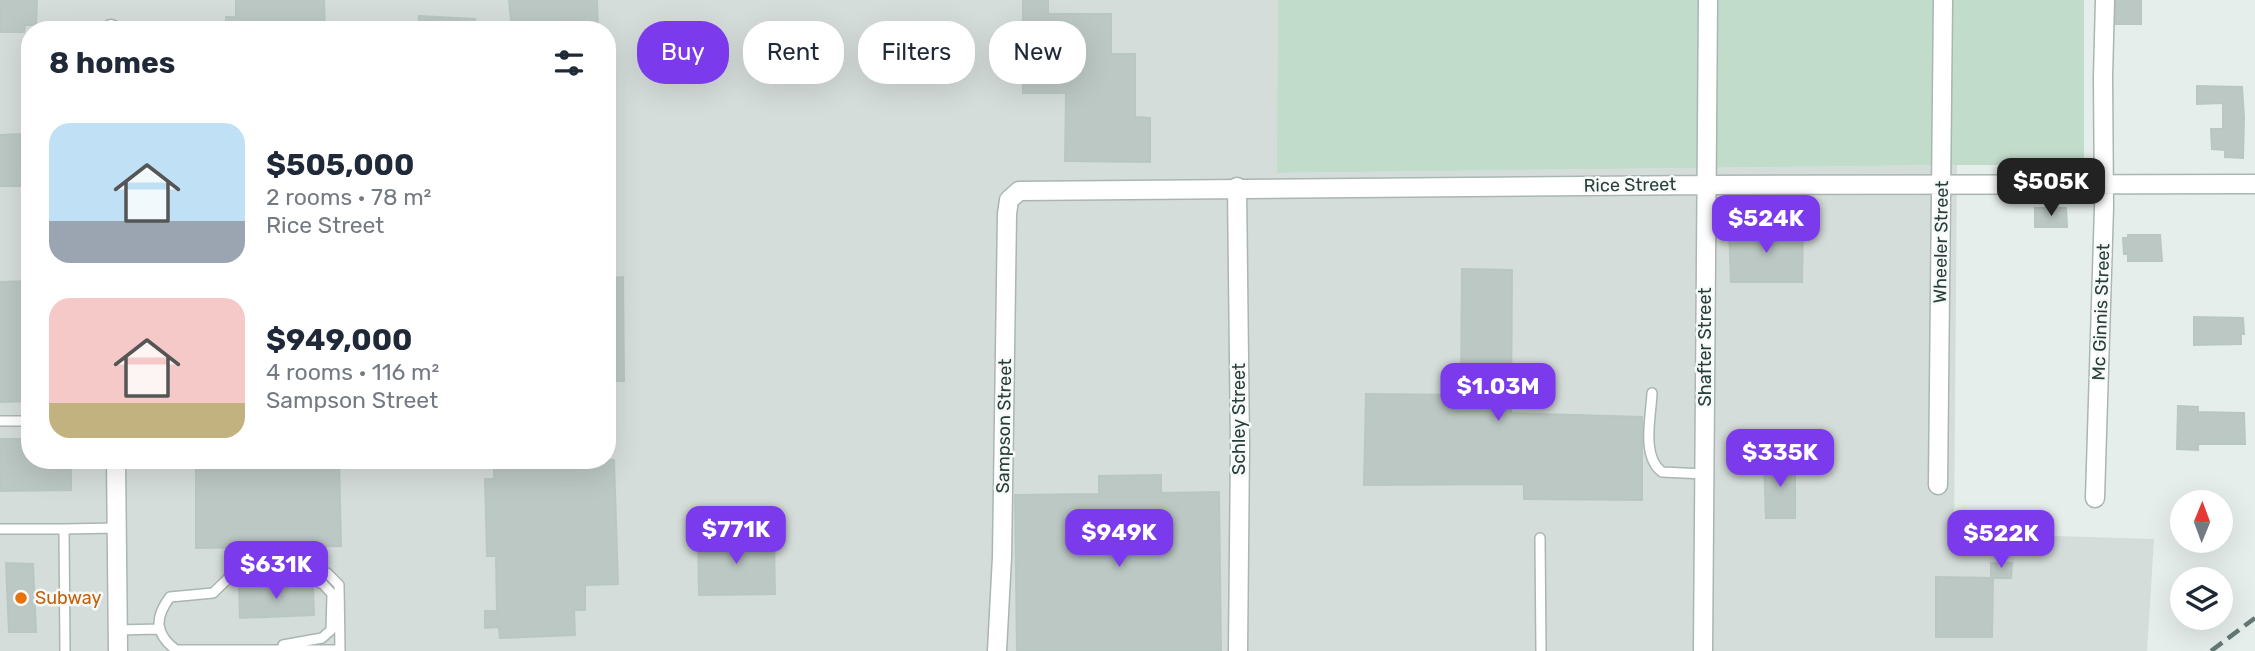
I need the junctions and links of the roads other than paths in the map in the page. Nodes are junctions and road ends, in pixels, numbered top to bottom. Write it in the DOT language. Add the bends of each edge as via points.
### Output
graph roads {
  1 [pos="1708,0"];
  2 [pos="1943,0"];
  3 [pos="2105,0"];
  4 [pos="1706,184"];
  5 [pos="1942,184"];
  6 [pos="2104,184"];
  7 [pos="2255,184"];
  8 [pos="1237,187"];
  9 [pos="1009,200"];
  10 [pos="1652,393"];
  11 [pos="0,421"];
  12 [pos="21,421"];
  13 [pos="116,469"];
  14 [pos="1704,474"];
  15 [pos="1938,485"];
  16 [pos="2095,498"];
  17 [pos="117,528"];
  18 [pos="0,529"];
  19 [pos="65,529"];
  20 [pos="1539,538"];
  21 [pos="228,578"];
  22 [pos="159,629"];
  23 [pos="118,630"];
  24 [pos="268,649"];
  25 [pos="176,650"];
  26 [pos="340,650"];
  27 [pos="65,651"];
  28 [pos="118,651"];
  29 [pos="997,651"];
  30 [pos="1238,651"];
  31 [pos="1541,651"];
  32 [pos="1703,651"];
  1 -- 4 [label="street, Shafter Street"];
  2 -- 5 [label="street, Wheeler Street"];
  3 -- 6 [label="street, Mc Ginnis Street"];
  4 -- 5 [label="street, Rice Street"];
  4 -- 8 [label="street, Rice Street"];
  4 -- 14 [label="street, Shafter Street"];
  5 -- 6 [label="street, Rice Street"];
  5 -- 15 [label="street, Wheeler Street"];
  6 -- 7 [label="street, Rice Street"];
  6 -- 16 [label="street, Mc Ginnis Street"];
  8 -- 9 [label="street, Rice Street" via="1033,190 1019,191"];
  8 -- 30 [label="street, Schley Street"];
  9 -- 29 [label="street, Sampson Street"];
  10 -- 14 [label="lane" via="1649,447 1658,470"];
  11 -- 12 [label="lane"];
  13 -- 17 [label="street"];
  14 -- 32 [label="street, Shafter Street"];
  17 -- 19 [label="lane"];
  17 -- 23 [label="street"];
  18 -- 19 [label="lane"];
  19 -- 27 [label="lane"];
  20 -- 31 [label="lane"];
  21 -- 22 [label="lane" via="213,593 170,597 161,610"];
  21 -- 24 [label="lane" via="309,578 332,594 331,630 322,638"];
  21 -- 26 [label="lane" via="238,569 327,573 339,585"];
  22 -- 23 [label="lane"];
  22 -- 25 [label="lane" via="165,642"];
  23 -- 28 [label="street"];
  24 -- 25 [label="lane"];
  24 -- 26 [label="lane"];
}
